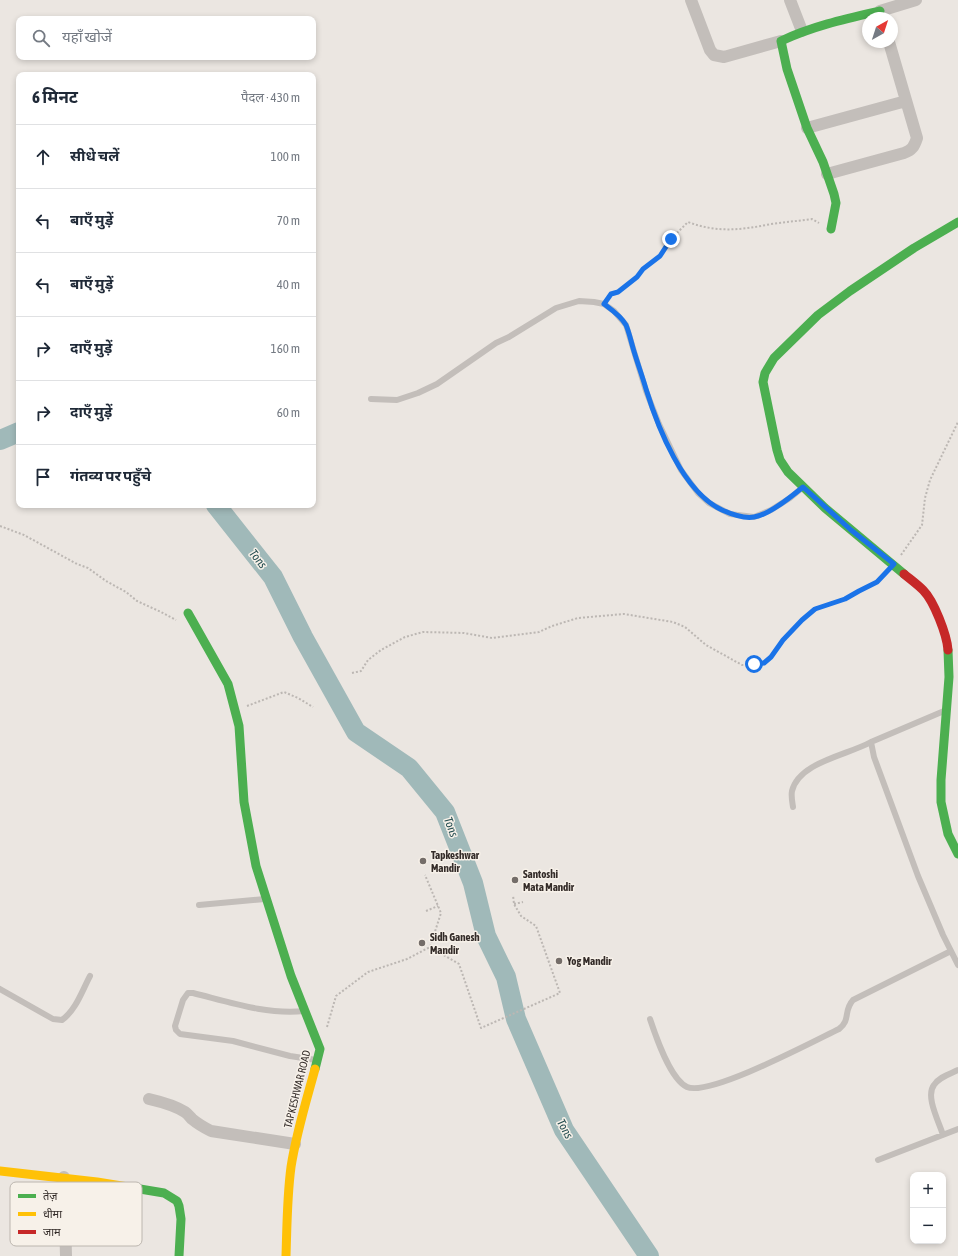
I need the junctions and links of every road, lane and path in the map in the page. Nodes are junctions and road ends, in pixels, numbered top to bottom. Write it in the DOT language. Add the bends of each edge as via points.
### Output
graph roads {
  1 [pos="691,0"];
  2 [pos="790,0"];
  3 [pos="916,0"];
  4 [pos="897,2"];
  5 [pos="884,12"];
  6 [pos="862,17"];
  7 [pos="802,31"];
  8 [pos="781,41"];
  9 [pos="891,48"];
  10 [pos="906,101"];
  11 [pos="807,128"];
  12 [pos="827,174"];
  13 [pos="958,222"];
  14 [pos="831,229"];
  15 [pos="604,304"];
  16 [pos="371,399"];
  17 [pos="958,422"];
  18 [pos="803,487"];
  19 [pos="0,526"];
  20 [pos="894,564"];
  21 [pos="188,613"];
  22 [pos="352,673"];
  23 [pos="314,707"];
  24 [pos="235,710"];
  25 [pos="947,710"];
  26 [pos="871,742"];
  27 [pos="793,806"];
  28 [pos="958,854"];
  29 [pos="425,875"];
  30 [pos="512,895"];
  31 [pos="266,899"];
  32 [pos="523,902"];
  33 [pos="514,904"];
  34 [pos="199,905"];
  35 [pos="438,906"];
  36 [pos="426,910"];
  37 [pos="430,947"];
  38 [pos="453,949"];
  39 [pos="951,952"];
  40 [pos="441,954"];
  41 [pos="958,965"];
  42 [pos="90,976"];
  43 [pos="0,989"];
  44 [pos="304,1011"];
  45 [pos="650,1019"];
  46 [pos="320,1049"];
  47 [pos="318,1060"];
  48 [pos="958,1070"];
  49 [pos="149,1099"];
  50 [pos="958,1129"];
  51 [pos="943,1135"];
  52 [pos="295,1144"];
  53 [pos="878,1160"];
  54 [pos="0,1171"];
  55 [pos="64,1177"];
  56 [pos="64,1182"];
  57 [pos="95,1182"];
  58 [pos="142,1189"];
  59 [pos="66,1246"];
  60 [pos="66,1256"];
  61 [pos="179,1256"];
  62 [pos="286,1256"];
  1 -- 8 [label="street" via="714,56 720,58"];
  2 -- 7 [label="street"];
  3 -- 4 [label="street"];
  4 -- 5 [label="street"];
  6 -- 7 [label="street" via="826,23"];
  7 -- 8 [label="street"];
  8 -- 11 [label="street" via="787,69"];
  9 -- 10 [label="street"];
  10 -- 11 [label="street"];
  10 -- 12 [label="street" via="917,138 911,150"];
  11 -- 12 [label="street"];
  12 -- 14 [label="street" via="836,203"];
  13 -- 18 [label="street" via="914,248 818,315 774,358 765,373 764,391 780,460"];
  14 -- 15 [label="path" via="812,219 758,227 716,229 688,222 671,239 660,256 618,292 611,294"];
  15 -- 16 [label="lane" via="587,300 556,308 496,343 437,384 397,400"];
  15 -- 18 [label="lane" via="626,325 659,424 681,470 698,494 730,514 754,517 771,510"];
  17 -- 20 [label="path" via="930,480 922,525"];
  18 -- 20 [label="street"];
  19 -- 21 [label="path" via="24,535 88,568 137,601 175,620"];
  20 -- 22 [label="path" via="877,582 845,599 815,609 764,663 742,665 706,645 685,627 673,622 624,614 578,618 539,632 492,638 464,633 423,632 405,637 381,650 368,660 361,671"];
  20 -- 25 [label="street" via="924,591 932,603 947,639"];
  21 -- 24 [label="street, TAPKESHWAR ROAD" via="228,684"];
  23 -- 24 [label="path" via="284,692"];
  24 -- 31 [label="street, TAPKESHWAR ROAD" via="239,726 244,802 256,866"];
  25 -- 26 [label="lane"];
  25 -- 28 [label="street" via="941,802 948,834"];
  26 -- 27 [label="lane" via="862,748 812,766 800,776 792,790"];
  26 -- 39 [label="lane" via="909,854"];
  29 -- 35 [label="path"];
  30 -- 33 [label="path"];
  31 -- 34 [label="lane"];
  31 -- 44 [label="street, TAPKESHWAR ROAD" via="290,976"];
  32 -- 33 [label="path"];
  33 -- 40 [label="path" via="521,916 536,926 560,993 482,1028 459,964"];
  35 -- 36 [label="path"];
  35 -- 37 [label="path" via="441,913"];
  37 -- 40 [label="path"];
  37 -- 46 [label="path" via="407,959 368,972 336,996"];
  38 -- 40 [label="path"];
  39 -- 41 [label="lane"];
  39 -- 45 [label="lane" via="853,1000 848,1006 846,1022 839,1029 728,1081 698,1089 688,1087 678,1080 659,1045"];
  42 -- 43 [label="lane" via="68,1016 62,1020 54,1019"];
  44 -- 46 [label="street, TAPKESHWAR ROAD"];
  44 -- 47 [label="lane" via="287,1013 188,993 183,1000 175,1026 180,1034 233,1041 290,1056"];
  46 -- 47 [label="street, TAPKESHWAR ROAD"];
  47 -- 52 [label="street, TAPKESHWAR ROAD"];
  48 -- 51 [label="lane" via="934,1083 930,1090"];
  49 -- 52 [label="street" via="176,1107 211,1131"];
  50 -- 51 [label="lane"];
  51 -- 53 [label="lane"];
  52 -- 62 [label="street, TAPKESHWAR ROAD" via="287,1201"];
  54 -- 55 [label="street"];
  55 -- 56 [label="street"];
  55 -- 57 [label="street"];
  58 -- 61 [label="street" via="164,1193 178,1202"];
  59 -- 60 [label="street"];
}
